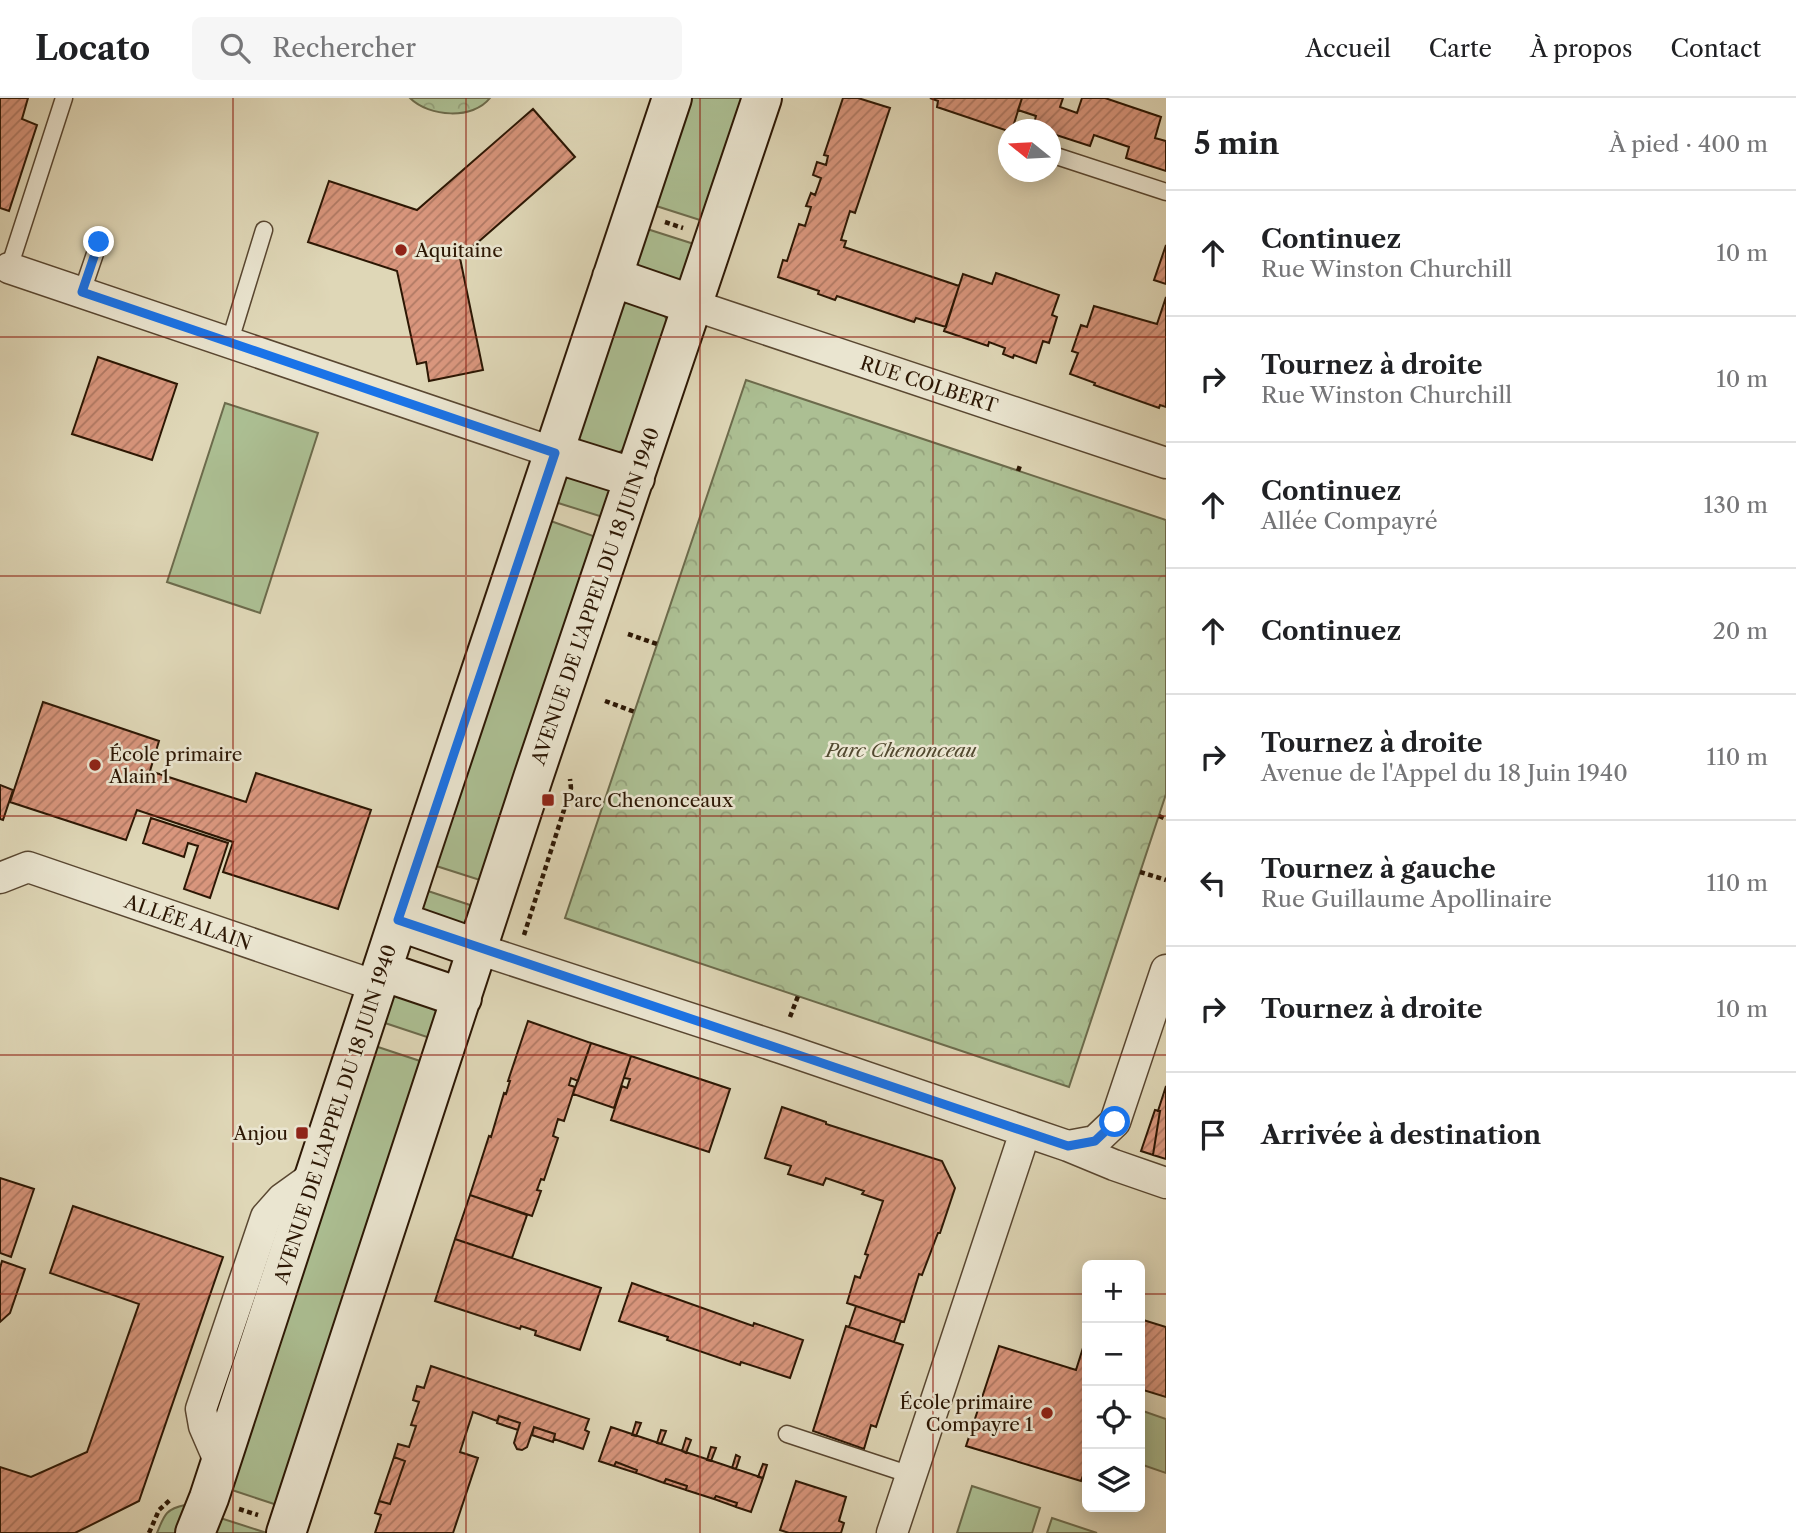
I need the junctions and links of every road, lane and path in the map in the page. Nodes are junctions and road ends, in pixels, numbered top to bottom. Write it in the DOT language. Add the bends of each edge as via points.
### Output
graph roads {
  1 [pos="64,98"];
  2 [pos="672,98"];
  3 [pos="762,98"];
  4 [pos="1061,158"];
  5 [pos="1166,192"];
  6 [pos="662,221"];
  7 [pos="685,229"];
  8 [pos="264,230"];
  9 [pos="99,242"];
  10 [pos="9,268"];
  11 [pos="612,277"];
  12 [pos="82,292"];
  13 [pos="693,305"];
  14 [pos="229,344"];
  15 [pos="555,453"];
  16 [pos="1021,463"];
  17 [pos="1166,463"];
  18 [pos="1018,471"];
  19 [pos="635,478"];
  20 [pos="628,634"];
  21 [pos="657,644"];
  22 [pos="605,701"];
  23 [pos="635,712"];
  24 [pos="1159,816"];
  25 [pos="1166,818"];
  26 [pos="1140,872"];
  27 [pos="0,878"];
  28 [pos="1166,880"];
  29 [pos="398,920"];
  30 [pos="478,949"];
  31 [pos="1166,970"];
  32 [pos="379,978"];
  33 [pos="798,996"];
  34 [pos="462,998"];
  35 [pos="790,1017"];
  36 [pos="1025,1132"];
  37 [pos="1068,1146"];
  38 [pos="1166,1183"];
  39 [pos="787,1434"];
  40 [pos="912,1475"];
  41 [pos="234,1506"];
  42 [pos="277,1526"];
  43 [pos="195,1533"];
  44 [pos="892,1533"];
  1 -- 10 [label="lane"];
  2 -- 11 [label="street, AVENUE DE L'APPEL DU 18 JUIN 1940"];
  3 -- 13 [label="street, AVENUE DE L'APPEL DU 18 JUIN 1940"];
  4 -- 5 [label="lane"];
  6 -- 7 [label="path"];
  8 -- 14 [label="lane"];
  9 -- 12 [label="lane"];
  10 -- 12 [label="street"];
  11 -- 13 [label="street"];
  11 -- 15 [label="street, AVENUE DE L'APPEL DU 18 JUIN 1940"];
  12 -- 14 [label="street"];
  13 -- 17 [label="street, RUE COLBERT"];
  13 -- 19 [label="street, AVENUE DE L'APPEL DU 18 JUIN 1940"];
  14 -- 15 [label="street"];
  15 -- 19 [label="street"];
  15 -- 29 [label="street, AVENUE DE L'APPEL DU 18 JUIN 1940"];
  16 -- 18 [label="path"];
  19 -- 30 [label="street, AVENUE DE L'APPEL DU 18 JUIN 1940"];
  20 -- 21 [label="path"];
  22 -- 23 [label="path"];
  24 -- 25 [label="path"];
  26 -- 28 [label="path"];
  27 -- 32 [label="street, ALLÉE ALAIN" via="28,867"];
  29 -- 30 [label="street"];
  29 -- 32 [label="street, AVENUE DE L'APPEL DU 18 JUIN 1940"];
  30 -- 34 [label="street, AVENUE DE L'APPEL DU 18 JUIN 1940"];
  30 -- 36 [label="street"];
  31 -- 37 [label="street" via="1115,1122 1095,1141"];
  32 -- 34 [label="street"];
  32 -- 43 [label="street, AVENUE DE L'APPEL DU 18 JUIN 1940"];
  33 -- 35 [label="path"];
  34 -- 42 [label="street, AVENUE DE L'APPEL DU 18 JUIN 1940"];
  36 -- 37 [label="street"];
  36 -- 40 [label="street"];
  37 -- 38 [label="street"];
  39 -- 40 [label="lane"];
  40 -- 44 [label="street"];
  41 -- 42 [label="path"];
}
